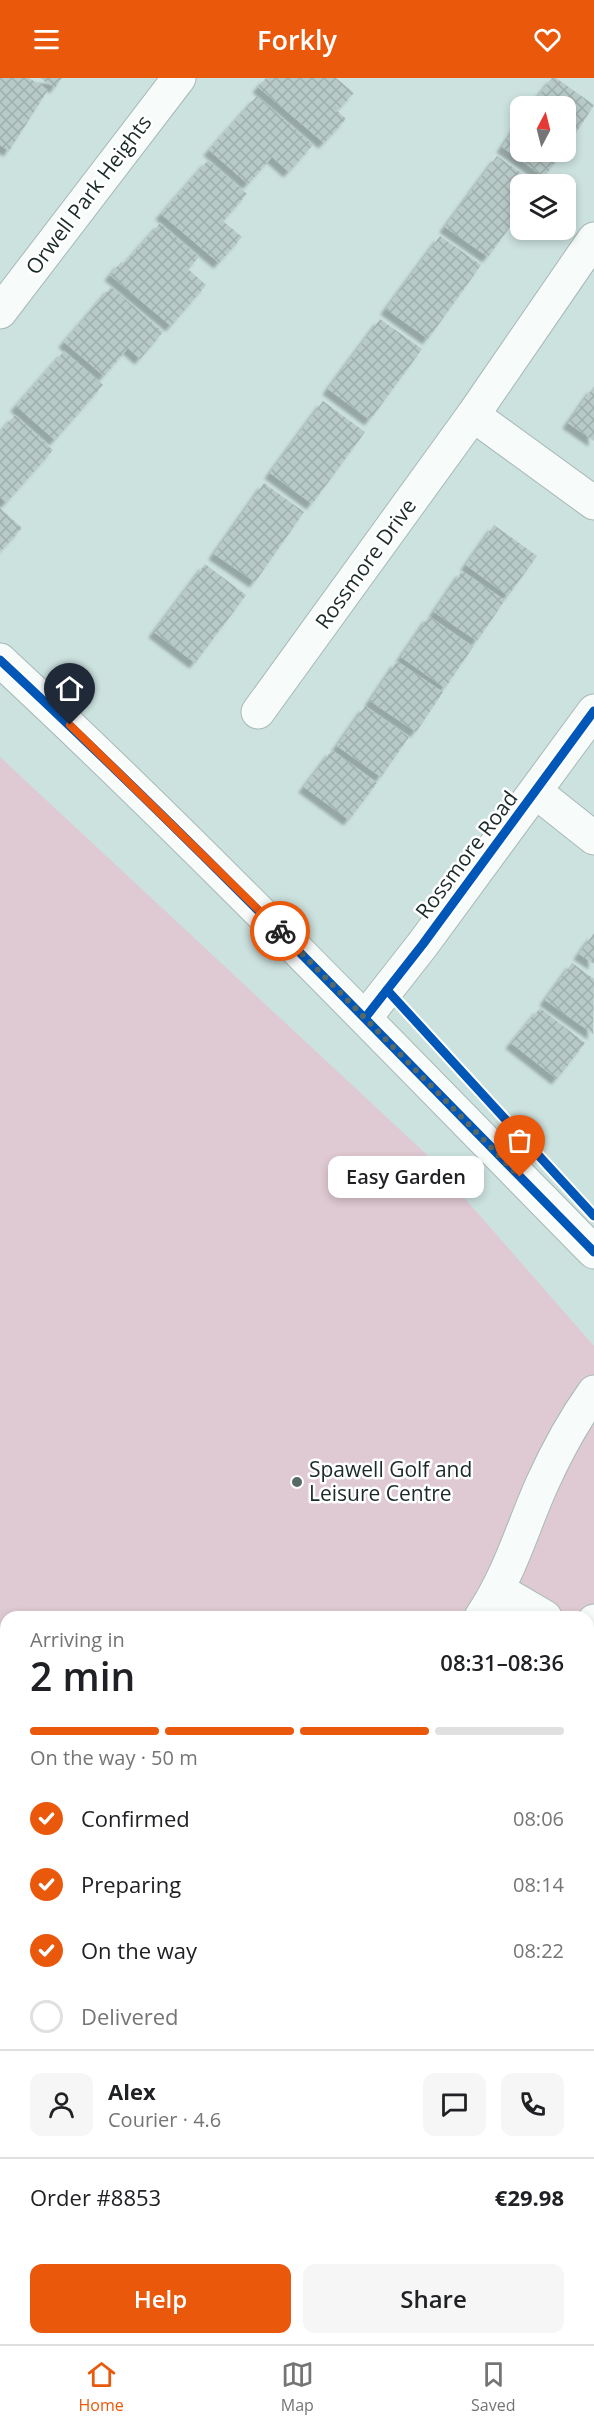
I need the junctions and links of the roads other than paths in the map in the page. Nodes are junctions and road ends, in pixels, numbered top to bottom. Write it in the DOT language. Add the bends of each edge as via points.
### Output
graph roads {
  1 [pos="179,78"];
  2 [pos="594,239"];
  3 [pos="0,312"];
  4 [pos="473,416"];
  5 [pos="594,503"];
  6 [pos="0,660"];
  7 [pos="594,711"];
  8 [pos="258,712"];
  9 [pos="536,792"];
  10 [pos="594,838"];
  11 [pos="365,1018"];
  12 [pos="594,1252"];
  13 [pos="594,1392"];
  14 [pos="499,1590"];
  15 [pos="485,1611"];
  16 [pos="535,1611"];
  1 -- 3 [label="street, Orwell Park Heights"];
  2 -- 4 [label="street, Rossmore Drive"];
  4 -- 5 [label="street"];
  4 -- 8 [label="street, Rossmore Drive"];
  6 -- 11 [label="street" via="130,783"];
  7 -- 9 [label="street, Rossmore Road"];
  9 -- 10 [label="street"];
  9 -- 11 [label="street, Rossmore Road"];
  11 -- 12 [label="street"];
  13 -- 14 [label="street" via="543,1482"];
  14 -- 15 [label="street"];
  14 -- 16 [label="street"];
}
